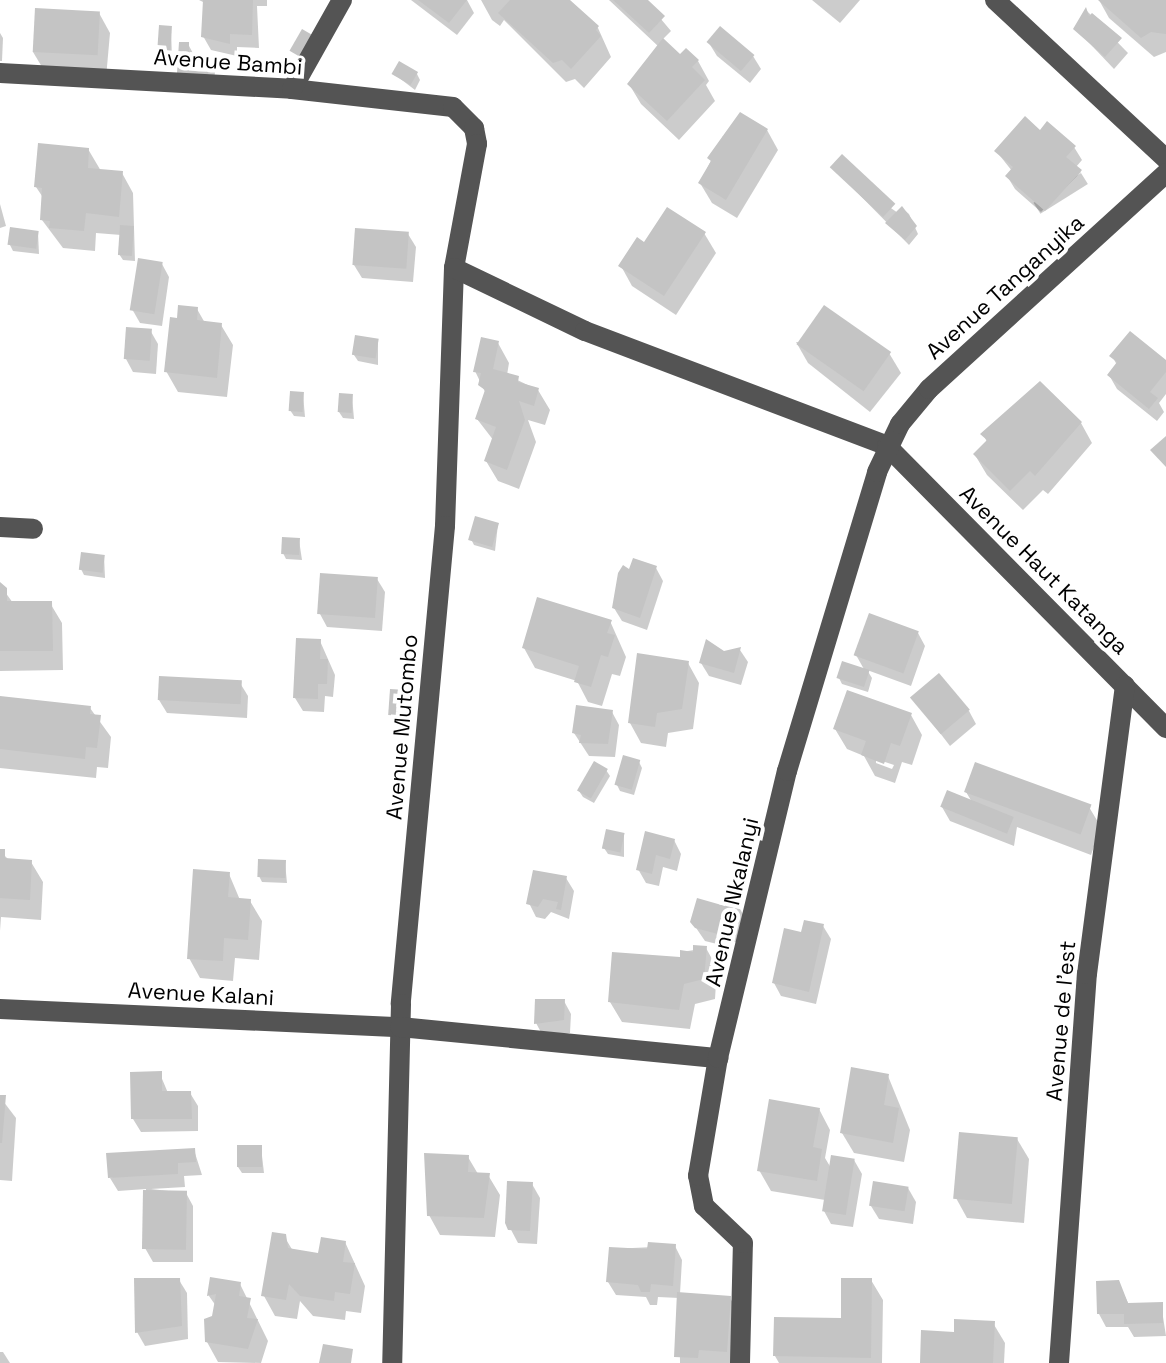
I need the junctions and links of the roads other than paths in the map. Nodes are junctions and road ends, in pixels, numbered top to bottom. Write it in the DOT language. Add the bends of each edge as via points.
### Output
graph roads {
  1 [pos="342,0"];
  2 [pos="995,0"];
  3 [pos="0,73"];
  4 [pos="292,89"];
  5 [pos="453,107"];
  6 [pos="1166,159"];
  7 [pos="1166,173"];
  8 [pos="454,268"];
  9 [pos="887,446"];
  10 [pos="0,527"];
  11 [pos="33,529"];
  12 [pos="1125,685"];
  13 [pos="1166,728"];
  14 [pos="0,1009"];
  15 [pos="400,1027"];
  16 [pos="718,1058"];
  17 [pos="392,1363"];
  18 [pos="740,1363"];
  19 [pos="1059,1363"];
  1 -- 4 [label="street"];
  2 -- 6 [label="street"];
  3 -- 4 [label="street, Avenue Bambi"];
  4 -- 5 [label="street, Avenue Bambi"];
  5 -- 8 [label="street, Avenue Mutombo" via="470,120 477,144"];
  7 -- 9 [label="street, Avenue Tanganyika" via="929,389"];
  8 -- 9 [label="street" via="585,331"];
  8 -- 15 [label="street, Avenue Mutombo" via="445,526"];
  9 -- 12 [label="street, Avenue Haut Katanga"];
  9 -- 16 [label="street, Avenue Nkalanyi" via="802,713"];
  10 -- 11 [label="street"];
  12 -- 13 [label="street, Avenue Haut Katanga"];
  12 -- 19 [label="street, Avenue de l'est" via="1087,974"];
  14 -- 15 [label="street, Avenue Kalani"];
  15 -- 16 [label="street, Avenue Kalani"];
  15 -- 17 [label="street, Avenue Mutombo"];
  16 -- 18 [label="street, Avenue Nkalanyi" via="699,1188 709,1213 742,1240"];
}
